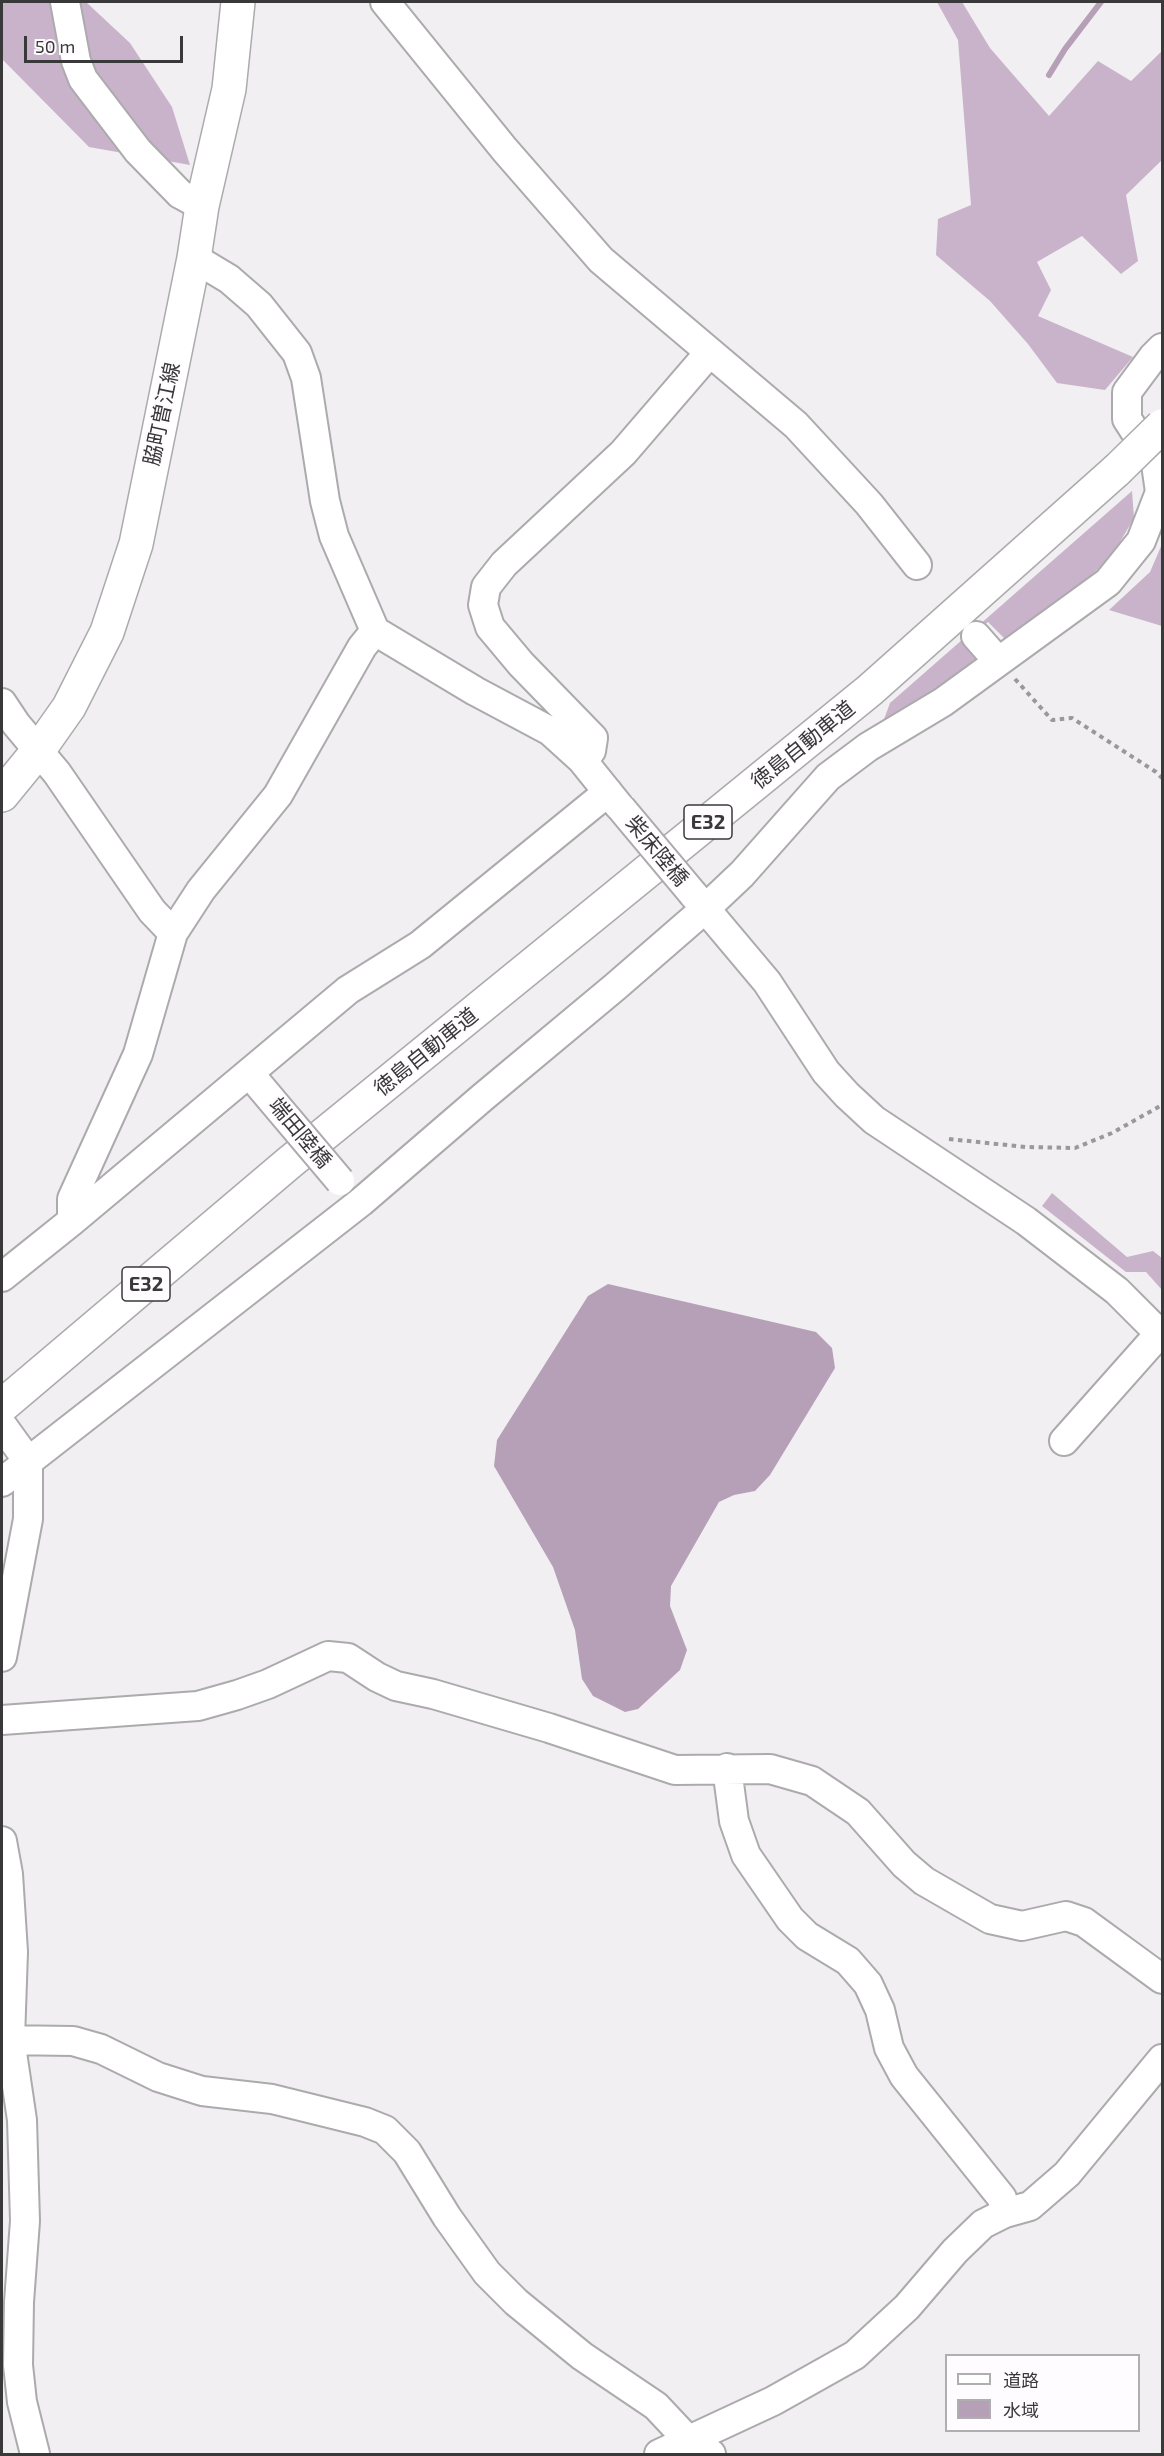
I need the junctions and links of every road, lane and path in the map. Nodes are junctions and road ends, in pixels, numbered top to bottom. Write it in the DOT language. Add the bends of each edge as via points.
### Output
graph roads {
  1 [pos="65,2"];
  2 [pos="238,2"];
  3 [pos="385,2"];
  4 [pos="202,206"];
  5 [pos="194,258"];
  6 [pos="1162,348"];
  7 [pos="710,352"];
  8 [pos="1162,426"];
  9 [pos="916,565"];
  10 [pos="375,631"];
  11 [pos="976,636"];
  12 [pos="998,661"];
  13 [pos="2,703"];
  14 [pos="38,751"];
  15 [pos="582,760"];
  16 [pos="1162,778"];
  17 [pos="2,795"];
  18 [pos="614,800"];
  19 [pos="700,901"];
  20 [pos="173,933"];
  21 [pos="254,1080"];
  22 [pos="1162,1105"];
  23 [pos="946,1138"];
  24 [pos="290,1162"];
  25 [pos="361,1202"];
  26 [pos="72,1221"];
  27 [pos="2,1277"];
  28 [pos="1161,1335"];
  29 [pos="2,1377"];
  30 [pos="2,1406"];
  31 [pos="14,1441"];
  32 [pos="1064,1441"];
  33 [pos="2,1482"];
  34 [pos="2,1657"];
  35 [pos="2,1720"];
  36 [pos="727,1768"];
  37 [pos="2,1841"];
  38 [pos="1162,1979"];
  39 [pos="6,2040"];
  40 [pos="1162,2059"];
  41 [pos="1005,2213"];
  42 [pos="700,2447"];
  43 [pos="35,2454"];
  44 [pos="658,2454"];
  1 -- 4 [label="street" via="83,79 138,151 180,194"];
  2 -- 4 [label="main road, 脇町曽江線" via="229,89"];
  3 -- 7 [label="street" via="601,260"];
  4 -- 5 [label="main road, 脇町曽江線"];
  5 -- 10 [label="street" via="229,279 259,304 297,353 306,378 334,536"];
  5 -- 14 [label="main road, 脇町曽江線" via="136,544 107,632 69,707"];
  6 -- 12 [label="street" via="1127,392 1127,418 1156,464 1160,492 1141,541 1108,582"];
  7 -- 9 [label="street" via="796,425 868,504"];
  7 -- 15 [label="street" via="623,453 504,564 486,587 483,605 490,627 592,738 591,751"];
  8 -- 24 [label="main road, 徳島自動車道 / E32, bridge" via="870,690"];
  10 -- 15 [label="street, 柴床陸橋" via="550,731"];
  10 -- 20 [label="street" via="362,646 278,795 201,891"];
  11 -- 12 [label="street"];
  12 -- 16 [label="path" via="1052,720 1072,718"];
  12 -- 19 [label="street" via="828,777 742,874"];
  13 -- 14 [label="street"];
  14 -- 17 [label="main road, 脇町曽江線"];
  14 -- 20 [label="street" via="152,911"];
  15 -- 18 [label="street, 柴床陸橋"];
  18 -- 19 [label="street, 柴床陸橋, bridge"];
  18 -- 21 [label="street" via="420,945 348,990"];
  19 -- 25 [label="street"];
  19 -- 28 [label="street, 柴床陸橋" via="767,982 826,1072 847,1095 874,1120 1026,1221 1117,1291"];
  20 -- 26 [label="street" via="138,1054 72,1199"];
  21 -- 25 [label="street, 端田陸橋, bridge"];
  21 -- 26 [label="street"];
  22 -- 23 [label="path" via="1076,1148"];
  24 -- 29 [label="main road, 徳島自動車道 / E32"];
  24 -- 30 [label="main road, 徳島自動車道 / E32"];
  25 -- 31 [label="street"];
  26 -- 27 [label="street"];
  28 -- 32 [label="street"];
  31 -- 33 [label="street"];
  31 -- 34 [label="street" via="28,1519"];
  35 -- 36 [label="street" via="198,1706 268,1684 328,1656 348,1658 396,1686 549,1728 675,1770"];
  36 -- 38 [label="street" via="770,1769 812,1781 858,1812 924,1881 990,1919 1022,1926 1066,1916 1084,1922"];
  36 -- 41 [label="street" via="734,1821 746,1855 790,1919 807,1936 848,1961 868,1984 880,2010 889,2048 904,2076 1002,2198"];
  37 -- 39 [label="street" via="13,1952"];
  39 -- 42 [label="street" via="73,2042 101,2049 158,2076 202,2091 272,2098 385,2130 407,2152 487,2273 582,2356 656,2406"];
  39 -- 43 [label="street" via="22,2120 25,2221 18,2365 22,2402"];
  40 -- 41 [label="street" via="1067,2174 1030,2206"];
  41 -- 42 [label="street" via="983,2224 907,2307 855,2355"];
  42 -- 44 [label="street"];
}
